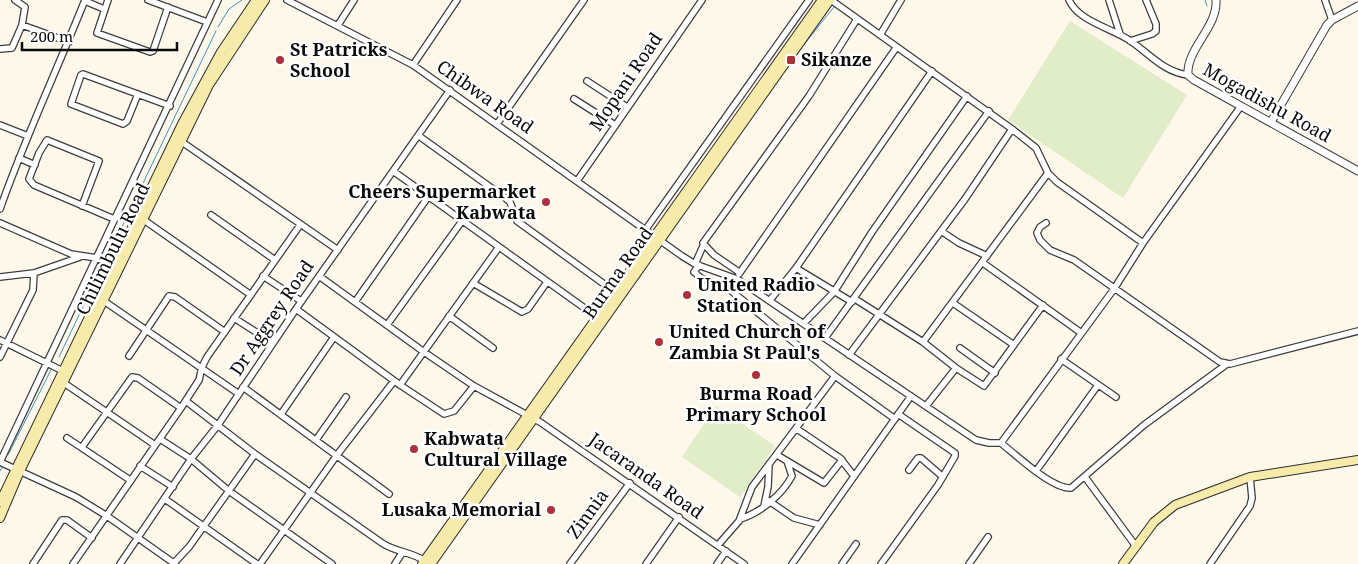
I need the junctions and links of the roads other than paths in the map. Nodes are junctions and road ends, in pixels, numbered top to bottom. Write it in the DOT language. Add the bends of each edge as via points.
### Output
graph roads {
  1 [pos="15,0"];
  2 [pos="108,0"];
  3 [pos="148,0"];
  4 [pos="218,0"];
  5 [pos="256,0"];
  6 [pos="266,0"];
  7 [pos="287,0"];
  8 [pos="354,0"];
  9 [pos="456,0"];
  10 [pos="584,0"];
  11 [pos="702,0"];
  12 [pos="809,0"];
  13 [pos="822,0"];
  14 [pos="831,0"];
  15 [pos="901,0"];
  16 [pos="1069,0"];
  17 [pos="1109,0"];
  18 [pos="1146,0"];
  19 [pos="1216,0"];
  20 [pos="1325,0"];
  21 [pos="85,1"];
  22 [pos="1358,6"];
  23 [pos="168,7"];
  24 [pos="104,9"];
  25 [pos="857,19"];
  26 [pos="1332,20"];
  27 [pos="207,22"];
  28 [pos="22,25"];
  29 [pos="338,25"];
  30 [pos="1120,34"];
  31 [pos="880,35"];
  32 [pos="1130,40"];
  33 [pos="68,42"];
  34 [pos="896,48"];
  35 [pos="0,49"];
  36 [pos="413,65"];
  37 [pos="932,71"];
  38 [pos="1188,75"];
  39 [pos="587,81"];
  40 [pos="450,90"];
  41 [pos="138,94"];
  42 [pos="967,96"];
  43 [pos="574,99"];
  44 [pos="170,106"];
  45 [pos="1241,106"];
  46 [pos="627,107"];
  47 [pos="988,111"];
  48 [pos="1271,122"];
  49 [pos="497,124"];
  50 [pos="0,125"];
  51 [pos="615,125"];
  52 [pos="1012,129"];
  53 [pos="28,136"];
  54 [pos="418,136"];
  55 [pos="182,142"];
  56 [pos="19,158"];
  57 [pos="35,165"];
  58 [pos="393,171"];
  59 [pos="1358,171"];
  60 [pos="1048,173"];
  61 [pos="577,181"];
  62 [pos="428,196"];
  63 [pos="82,206"];
  64 [pos="0,209"];
  65 [pos="211,215"];
  66 [pos="114,219"];
  67 [pos="144,220"];
  68 [pos="462,221"];
  69 [pos="0,223"];
  70 [pos="1046,223"];
  71 [pos="300,225"];
  72 [pos="646,230"];
  73 [pos="941,231"];
  74 [pos="657,238"];
  75 [pos="1143,243"];
  76 [pos="703,246"];
  77 [pos="499,247"];
  78 [pos="338,250"];
  79 [pos="987,256"];
  80 [pos="80,257"];
  81 [pos="97,258"];
  82 [pos="275,260"];
  83 [pos="983,263"];
  84 [pos="113,265"];
  85 [pos="697,265"];
  86 [pos="796,268"];
  87 [pos="739,272"];
  88 [pos="34,273"];
  89 [pos="263,276"];
  90 [pos="319,276"];
  91 [pos="0,277"];
  92 [pos="737,279"];
  93 [pos="547,282"];
  94 [pos="473,283"];
  95 [pos="1114,288"];
  96 [pos="615,292"];
  97 [pos="834,292"];
  98 [pos="251,295"];
  99 [pos="770,300"];
  100 [pos="853,300"];
  101 [pos="104,301"];
  102 [pos="301,301"];
  103 [pos="355,302"];
  104 [pos="953,303"];
  105 [pos="1043,305"];
  106 [pos="296,310"];
  107 [pos="877,315"];
  108 [pos="449,316"];
  109 [pos="597,317"];
  110 [pos="234,318"];
  111 [pos="804,324"];
  112 [pos="387,325"];
  113 [pos="147,330"];
  114 [pos="1358,331"];
  115 [pos="225,332"];
  116 [pos="1080,332"];
  117 [pos="334,337"];
  118 [pos="825,338"];
  119 [pos="0,340"];
  120 [pos="923,342"];
  121 [pos="273,343"];
  122 [pos="6,344"];
  123 [pos="1014,346"];
  124 [pos="493,348"];
  125 [pos="960,348"];
  126 [pos="424,352"];
  127 [pos="849,355"];
  128 [pos="130,356"];
  129 [pos="0,357"];
  130 [pos="1061,359"];
  131 [pos="47,363"];
  132 [pos="1227,364"];
  133 [pos="202,367"];
  134 [pos="956,368"];
  135 [pos="63,371"];
  136 [pos="995,373"];
  137 [pos="835,376"];
  138 [pos="64,383"];
  139 [pos="397,383"];
  140 [pos="1098,384"];
  141 [pos="474,386"];
  142 [pos="243,387"];
  143 [pos="239,394"];
  144 [pos="911,396"];
  145 [pos="346,397"];
  146 [pos="1116,397"];
  147 [pos="186,400"];
  148 [pos="926,406"];
  149 [pos="181,408"];
  150 [pos="105,412"];
  151 [pos="281,414"];
  152 [pos="897,416"];
  153 [pos="531,417"];
  154 [pos="218,425"];
  155 [pos="797,429"];
  156 [pos="67,438"];
  157 [pos="160,439"];
  158 [pos="316,440"];
  159 [pos="1001,443"];
  160 [pos="155,446"];
  161 [pos="82,447"];
  162 [pos="255,454"];
  163 [pos="777,455"];
  164 [pos="337,456"];
  165 [pos="191,459"];
  166 [pos="842,460"];
  167 [pos="1358,460"];
  168 [pos="787,461"];
  169 [pos="0,462"];
  170 [pos="770,464"];
  171 [pos="140,466"];
  172 [pos="17,470"];
  173 [pos="909,470"];
  174 [pos="1036,470"];
  175 [pos="854,476"];
  176 [pos="943,477"];
  177 [pos="1085,477"];
  178 [pos="1250,477"];
  179 [pos="130,480"];
  180 [pos="630,482"];
  181 [pos="173,487"];
  182 [pos="229,491"];
  183 [pos="310,493"];
  184 [pos="389,494"];
  185 [pos="165,499"];
  186 [pos="769,501"];
  187 [pos="0,502"];
  188 [pos="764,506"];
  189 [pos="107,516"];
  190 [pos="0,518"];
  191 [pos="680,518"];
  192 [pos="740,519"];
  193 [pos="820,525"];
  194 [pos="204,526"];
  195 [pos="285,530"];
  196 [pos="988,537"];
  197 [pos="92,538"];
  198 [pos="138,538"];
  199 [pos="856,544"];
  200 [pos="718,545"];
  201 [pos="1135,545"];
  202 [pos="726,551"];
  203 [pos="402,553"];
  204 [pos="260,563"];
  205 [pos="426,563"];
  206 [pos="33,564"];
  207 [pos="75,564"];
  208 [pos="120,564"];
  209 [pos="174,564"];
  210 [pos="269,564"];
  211 [pos="332,564"];
  212 [pos="395,564"];
  213 [pos="570,564"];
  214 [pos="646,564"];
  215 [pos="717,564"];
  216 [pos="744,564"];
  217 [pos="792,564"];
  218 [pos="842,564"];
  219 [pos="881,564"];
  220 [pos="968,564"];
  221 [pos="1123,564"];
  222 [pos="1210,564"];
  1 -- 28 [label="street" via="25,7"];
  2 -- 24 [label="street"];
  3 -- 23 [label="street"];
  4 -- 27 [label="street"];
  5 -- 84 [label="main road, Chilimbulu Road" via="210,72"];
  6 -- 55 [label="main road, Chilimbulu Road" via="214,77"];
  7 -- 29 [label="street, Chibwa Road"];
  8 -- 29 [label="street"];
  9 -- 36 [label="street"];
  10 -- 49 [label="street"];
  11 -- 46 [label="street, Mopani Road"];
  12 -- 72 [label="street"];
  13 -- 74 [label="main road, Burma Road"];
  14 -- 25 [label="street"];
  14 -- 74 [label="main road, Burma Road"];
  15 -- 31 [label="street"];
  16 -- 30 [label="street" via="1080,14"];
  17 -- 30 [label="street"];
  18 -- 32 [label="street" via="1156,31"];
  19 -- 38 [label="street" via="1214,15 1189,65"];
  20 -- 26 [label="street"];
  21 -- 24 [label="street"];
  21 -- 33 [label="street"];
  22 -- 26 [label="street"];
  23 -- 24 [label="street" via="154,51 150,52 97,33"];
  23 -- 27 [label="street"];
  25 -- 31 [label="street"];
  25 -- 76 [label="street" via="809,96"];
  26 -- 48 [label="street"];
  27 -- 44 [label="street"];
  28 -- 33 [label="street"];
  28 -- 35 [label="street" via="12,48"];
  29 -- 36 [label="street, Chibwa Road"];
  30 -- 32 [label="street"];
  31 -- 34 [label="street"];
  32 -- 38 [label="street" via="1162,65"];
  33 -- 53 [label="street"];
  34 -- 37 [label="street"];
  34 -- 87 [label="street"];
  36 -- 40 [label="street, Chibwa Road"];
  37 -- 42 [label="street"];
  37 -- 86 [label="street"];
  38 -- 45 [label="street, Mogadishu Road"];
  39 -- 46 [label="street"];
  40 -- 49 [label="street, Chibwa Road"];
  40 -- 54 [label="street, Dr Aggrey Road"];
  41 -- 41 [label="street" via="123,124 71,104 84,74"];
  41 -- 44 [label="street"];
  42 -- 47 [label="street"];
  42 -- 97 [label="street"];
  43 -- 51 [label="street"];
  44 -- 66 [label="street"];
  45 -- 48 [label="street, Mogadishu Road"];
  45 -- 75 [label="street"];
  46 -- 51 [label="street, Mopani Road"];
  47 -- 52 [label="street"];
  47 -- 100 [label="street"];
  48 -- 59 [label="street, Mogadishu Road"];
  49 -- 61 [label="street, Chibwa Road"];
  50 -- 53 [label="street"];
  51 -- 61 [label="street, Mopani Road"];
  52 -- 60 [label="street" via="1036,148"];
  52 -- 73 [label="street"];
  53 -- 56 [label="street"];
  54 -- 58 [label="street, Dr Aggrey Road"];
  54 -- 96 [label="street" via="504,197 510,202 517,221"];
  55 -- 67 [label="main road, Chilimbulu Road"];
  55 -- 71 [label="street"];
  56 -- 57 [label="street"];
  56 -- 64 [label="street"];
  57 -- 63 [label="street" via="31,182"];
  57 -- 63 [label="street" via="47,140 98,160"];
  58 -- 62 [label="street"];
  58 -- 78 [label="street, Dr Aggrey Road"];
  60 -- 75 [label="street"];
  60 -- 79 [label="street"];
  61 -- 72 [label="street, Chibwa Road"];
  62 -- 68 [label="street"];
  62 -- 103 [label="street"];
  63 -- 66 [label="street"];
  65 -- 82 [label="street"];
  66 -- 81 [label="street"];
  67 -- 98 [label="street"];
  67 -- 101 [label="main road, Chilimbulu Road"];
  68 -- 77 [label="street"];
  68 -- 112 [label="street"];
  69 -- 80 [label="street"];
  70 -- 95 [label="street" via="1037,233 1046,247 1071,258"];
  71 -- 78 [label="street"];
  71 -- 82 [label="street"];
  72 -- 74 [label="street, Chibwa Road"];
  73 -- 79 [label="street"];
  73 -- 107 [label="street"];
  74 -- 85 [label="street, Chibwa Road"];
  74 -- 96 [label="main road, Burma Road"];
  74 -- 153 [label="main road, Burma Road"];
  75 -- 95 [label="street"];
  76 -- 85 [label="street"];
  76 -- 87 [label="street"];
  77 -- 93 [label="street"];
  77 -- 94 [label="street"];
  78 -- 90 [label="street, Dr Aggrey Road"];
  79 -- 83 [label="street"];
  80 -- 81 [label="street"];
  80 -- 88 [label="street"];
  81 -- 84 [label="street"];
  81 -- 131 [label="street"];
  82 -- 89 [label="street"];
  83 -- 104 [label="street"];
  83 -- 105 [label="street"];
  84 -- 135 [label="main road, Chilimbulu Road"];
  85 -- 92 [label="street"];
  85 -- 137 [label="street" via="694,272 701,278 729,289"];
  86 -- 97 [label="street"];
  86 -- 99 [label="street"];
  87 -- 92 [label="street"];
  88 -- 91 [label="street"];
  88 -- 122 [label="street" via="33,290"];
  89 -- 98 [label="street"];
  89 -- 102 [label="street"];
  90 -- 102 [label="street, Dr Aggrey Road"];
  90 -- 103 [label="street, Jacaranda Road"];
  92 -- 99 [label="street"];
  93 -- 94 [label="street" via="528,309 522,312"];
  93 -- 109 [label="street"];
  94 -- 108 [label="street"];
  95 -- 116 [label="street"];
  95 -- 132 [label="street" via="1217,361"];
  96 -- 109 [label="main road, Burma Road"];
  97 -- 100 [label="street"];
  97 -- 111 [label="street"];
  98 -- 110 [label="street"];
  99 -- 111 [label="street"];
  100 -- 107 [label="street"];
  100 -- 118 [label="street"];
  101 -- 113 [label="street"];
  101 -- 138 [label="main road, Chilimbulu Road"];
  102 -- 106 [label="street, Dr Aggrey Road"];
  103 -- 112 [label="street, Jacaranda Road"];
  104 -- 120 [label="street"];
  104 -- 123 [label="street"];
  105 -- 116 [label="street"];
  105 -- 123 [label="street"];
  106 -- 117 [label="street"];
  106 -- 121 [label="street, Dr Aggrey Road"];
  107 -- 120 [label="street"];
  107 -- 127 [label="street"];
  108 -- 124 [label="street"];
  108 -- 126 [label="street"];
  109 -- 153 [label="main road, Burma Road"];
  110 -- 115 [label="street"];
  110 -- 121 [label="street"];
  111 -- 118 [label="street"];
  112 -- 126 [label="street, Jacaranda Road"];
  113 -- 115 [label="street" via="166,298 172,296"];
  113 -- 128 [label="street"];
  113 -- 133 [label="street"];
  114 -- 132 [label="street"];
  115 -- 133 [label="street"];
  116 -- 130 [label="street"];
  117 -- 139 [label="street"];
  117 -- 151 [label="street"];
  118 -- 127 [label="street"];
  119 -- 122 [label="street"];
  120 -- 134 [label="street"];
  121 -- 142 [label="street, Dr Aggrey Road"];
  122 -- 129 [label="street"];
  122 -- 131 [label="street"];
  123 -- 136 [label="street"];
  125 -- 136 [label="street"];
  126 -- 139 [label="street"];
  126 -- 141 [label="street, Jacaranda Road"];
  127 -- 144 [label="street"];
  130 -- 140 [label="street"];
  130 -- 159 [label="street"];
  131 -- 135 [label="street"];
  131 -- 169 [label="street"];
  132 -- 177 [label="street" via="1144,425"];
  133 -- 143 [label="street"];
  133 -- 147 [label="street" via="199,380"];
  134 -- 136 [label="street" via="984,386"];
  134 -- 148 [label="street"];
  135 -- 172 [label="main road, Chilimbulu Road"];
  137 -- 152 [label="street"];
  137 -- 155 [label="street"];
  138 -- 150 [label="street"];
  138 -- 172 [label="main road, Chilimbulu Road"];
  139 -- 141 [label="street" via="446,414 454,412"];
  139 -- 164 [label="street"];
  140 -- 146 [label="street"];
  140 -- 174 [label="street"];
  141 -- 153 [label="street, Jacaranda Road"];
  142 -- 143 [label="street, Dr Aggrey Road"];
  142 -- 151 [label="street"];
  143 -- 154 [label="street, Dr Aggrey Road"];
  144 -- 148 [label="street"];
  144 -- 152 [label="street"];
  145 -- 158 [label="street"];
  147 -- 149 [label="street"];
  147 -- 154 [label="street"];
  148 -- 159 [label="street" via="976,440"];
  149 -- 150 [label="street" via="132,377"];
  149 -- 157 [label="street"];
  150 -- 160 [label="street"];
  150 -- 161 [label="street"];
  151 -- 158 [label="street"];
  152 -- 175 [label="street"];
  152 -- 176 [label="street" via="956,453"];
  153 -- 180 [label="street, Jacaranda Road"];
  153 -- 205 [label="main road, Burma Road"];
  154 -- 162 [label="street"];
  154 -- 165 [label="street, Dr Aggrey Road"];
  155 -- 163 [label="street"];
  155 -- 166 [label="street"];
  156 -- 161 [label="street"];
  157 -- 160 [label="street"];
  157 -- 165 [label="street"];
  158 -- 164 [label="street"];
  159 -- 174 [label="street"];
  160 -- 171 [label="street"];
  161 -- 179 [label="street"];
  162 -- 182 [label="street"];
  162 -- 183 [label="street"];
  163 -- 168 [label="street"];
  163 -- 170 [label="street"];
  164 -- 183 [label="street"];
  164 -- 184 [label="street"];
  165 -- 181 [label="street, Dr Aggrey Road"];
  165 -- 182 [label="street"];
  166 -- 168 [label="street" via="824,484"];
  166 -- 175 [label="street"];
  167 -- 178 [label="main road"];
  168 -- 186 [label="street" via="791,478"];
  169 -- 172 [label="street"];
  170 -- 188 [label="street"];
  170 -- 192 [label="street" via="750,490"];
  171 -- 179 [label="street"];
  171 -- 181 [label="street"];
  172 -- 187 [label="main road, Chilimbulu Road"];
  172 -- 189 [label="street" via="76,497"];
  172 -- 190 [label="main road, Chilimbulu Road"];
  173 -- 176 [label="street" via="921,458"];
  174 -- 177 [label="street" via="1068,488"];
  175 -- 193 [label="street"];
  176 -- 219 [label="street"];
  177 -- 201 [label="street"];
  178 -- 201 [label="main road" via="1175,505 1163,513"];
  178 -- 222 [label="street" via="1250,506"];
  179 -- 189 [label="street"];
  180 -- 191 [label="street, Jacaranda Road"];
  180 -- 213 [label="street, Zinnia"];
  181 -- 185 [label="street, Dr Aggrey Road"];
  182 -- 194 [label="street"];
  182 -- 195 [label="street"];
  183 -- 195 [label="street"];
  183 -- 203 [label="street" via="382,544"];
  185 -- 194 [label="street"];
  185 -- 198 [label="street, Dr Aggrey Road"];
  186 -- 188 [label="street"];
  186 -- 193 [label="street" via="794,518"];
  188 -- 192 [label="street" via="754,515"];
  189 -- 197 [label="street"];
  189 -- 198 [label="street"];
  191 -- 200 [label="street, Jacaranda Road"];
  191 -- 214 [label="street"];
  192 -- 200 [label="street"];
  193 -- 217 [label="street"];
  194 -- 204 [label="street"];
  194 -- 209 [label="street"];
  195 -- 204 [label="street"];
  195 -- 211 [label="street"];
  196 -- 220 [label="street"];
  197 -- 206 [label="street" via="67,520 62,520"];
  197 -- 207 [label="street"];
  198 -- 208 [label="street, Dr Aggrey Road"];
  198 -- 209 [label="street"];
  199 -- 218 [label="street"];
  200 -- 202 [label="street, Jacaranda Road"];
  201 -- 221 [label="main road"];
  202 -- 215 [label="street"];
  202 -- 216 [label="street, Jacaranda Road"];
  203 -- 205 [label="street" via="418,556"];
  203 -- 212 [label="street"];
  204 -- 210 [label="street"];
}
